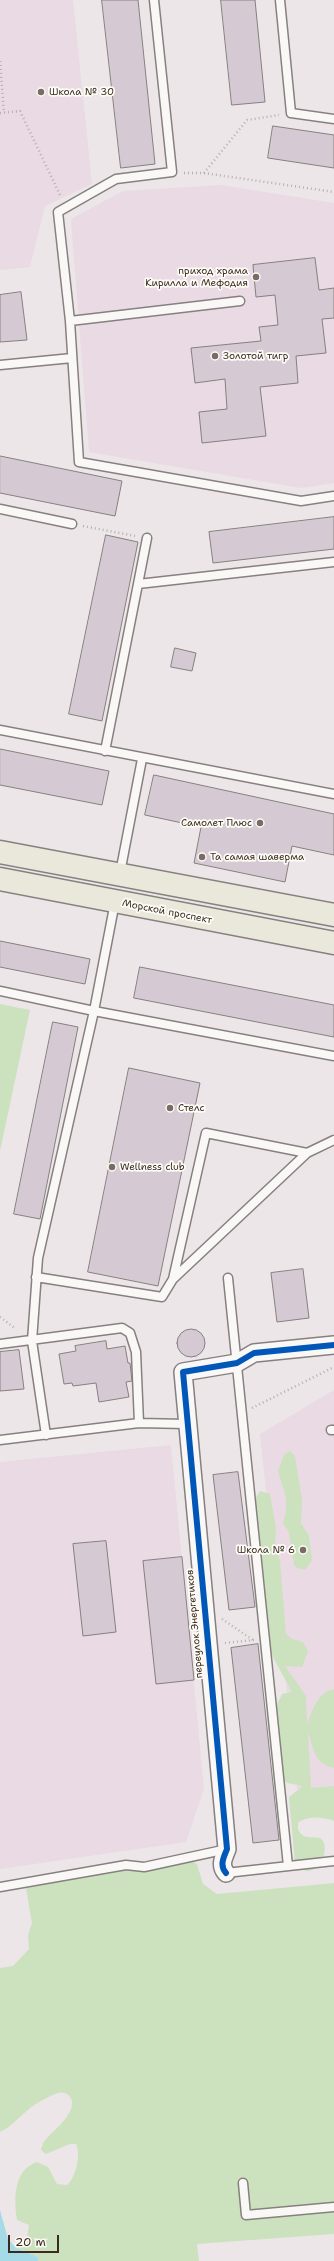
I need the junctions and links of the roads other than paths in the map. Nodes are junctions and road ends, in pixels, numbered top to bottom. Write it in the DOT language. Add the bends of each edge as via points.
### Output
graph roads {
  1 [pos="154,0"];
  2 [pos="280,0"];
  3 [pos="334,119"];
  4 [pos="240,301"];
  5 [pos="70,321"];
  6 [pos="72,358"];
  7 [pos="0,365"];
  8 [pos="334,496"];
  9 [pos="0,509"];
  10 [pos="72,524"];
  11 [pos="147,538"];
  12 [pos="334,562"];
  13 [pos="138,584"];
  14 [pos="0,730"];
  15 [pos="104,751"];
  16 [pos="142,759"];
  17 [pos="334,794"];
  18 [pos="0,852"];
  19 [pos="120,874"];
  20 [pos="0,879"];
  21 [pos="115,902"];
  22 [pos="334,915"];
  23 [pos="334,943"];
  24 [pos="0,991"];
  25 [pos="94,1011"];
  26 [pos="334,1056"];
  27 [pos="334,1140"];
  28 [pos="308,1153"];
  29 [pos="36,1277"];
  30 [pos="228,1278"];
  31 [pos="173,1279"];
  32 [pos="32,1341"];
  33 [pos="0,1344"];
  34 [pos="334,1345"];
  35 [pos="237,1363"];
  36 [pos="139,1423"];
  37 [pos="186,1424"];
  38 [pos="46,1435"];
  39 [pos="0,1440"];
  40 [pos="227,1849"];
  41 [pos="334,1861"];
  42 [pos="288,1866"];
  43 [pos="226,1873"];
  44 [pos="0,1887"];
  45 [pos="243,2183"];
  46 [pos="334,2207"];
  1 -- 5 [label="lane" via="172,172 116,179 58,212"];
  2 -- 3 [label="lane" via="291,113"];
  4 -- 5 [label="lane"];
  5 -- 6 [label="lane"];
  6 -- 7 [label="lane"];
  6 -- 8 [label="lane" via="79,462 301,501"];
  9 -- 10 [label="lane"];
  11 -- 13 [label="lane"];
  12 -- 13 [label="lane"];
  13 -- 15 [label="lane"];
  14 -- 15 [label="lane"];
  15 -- 16 [label="lane"];
  16 -- 17 [label="lane"];
  16 -- 19 [label="lane"];
  18 -- 19 [label="main road"];
  19 -- 22 [label="main road"];
  20 -- 21 [label="main road, Морской проспект"];
  21 -- 23 [label="main road, Морской проспект"];
  21 -- 25 [label="lane"];
  24 -- 25 [label="lane"];
  25 -- 26 [label="lane"];
  25 -- 29 [label="lane" via="38,1258"];
  27 -- 28 [label="lane"];
  28 -- 31 [label="lane"];
  28 -- 31 [label="lane" via="206,1133"];
  29 -- 31 [label="lane" via="162,1297"];
  29 -- 32 [label="lane"];
  30 -- 35 [label="lane"];
  32 -- 33 [label="lane"];
  32 -- 36 [label="lane" via="122,1328 130,1333 136,1352"];
  32 -- 38 [label="lane"];
  34 -- 35 [label="street" via="254,1353"];
  35 -- 37 [label="street, переулок Энергетиков" via="183,1372"];
  35 -- 42 [label="lane"];
  36 -- 37 [label="lane"];
  36 -- 38 [label="lane"];
  37 -- 40 [label="street, переулок Энергетиков"];
  38 -- 39 [label="lane"];
  40 -- 43 [label="street, переулок Энергетиков" via="222,1862"];
  40 -- 44 [label="lane" via="144,1867 126,1865"];
  41 -- 42 [label="lane"];
  42 -- 43 [label="lane"];
  45 -- 46 [label="lane" via="246,2215"];
}
